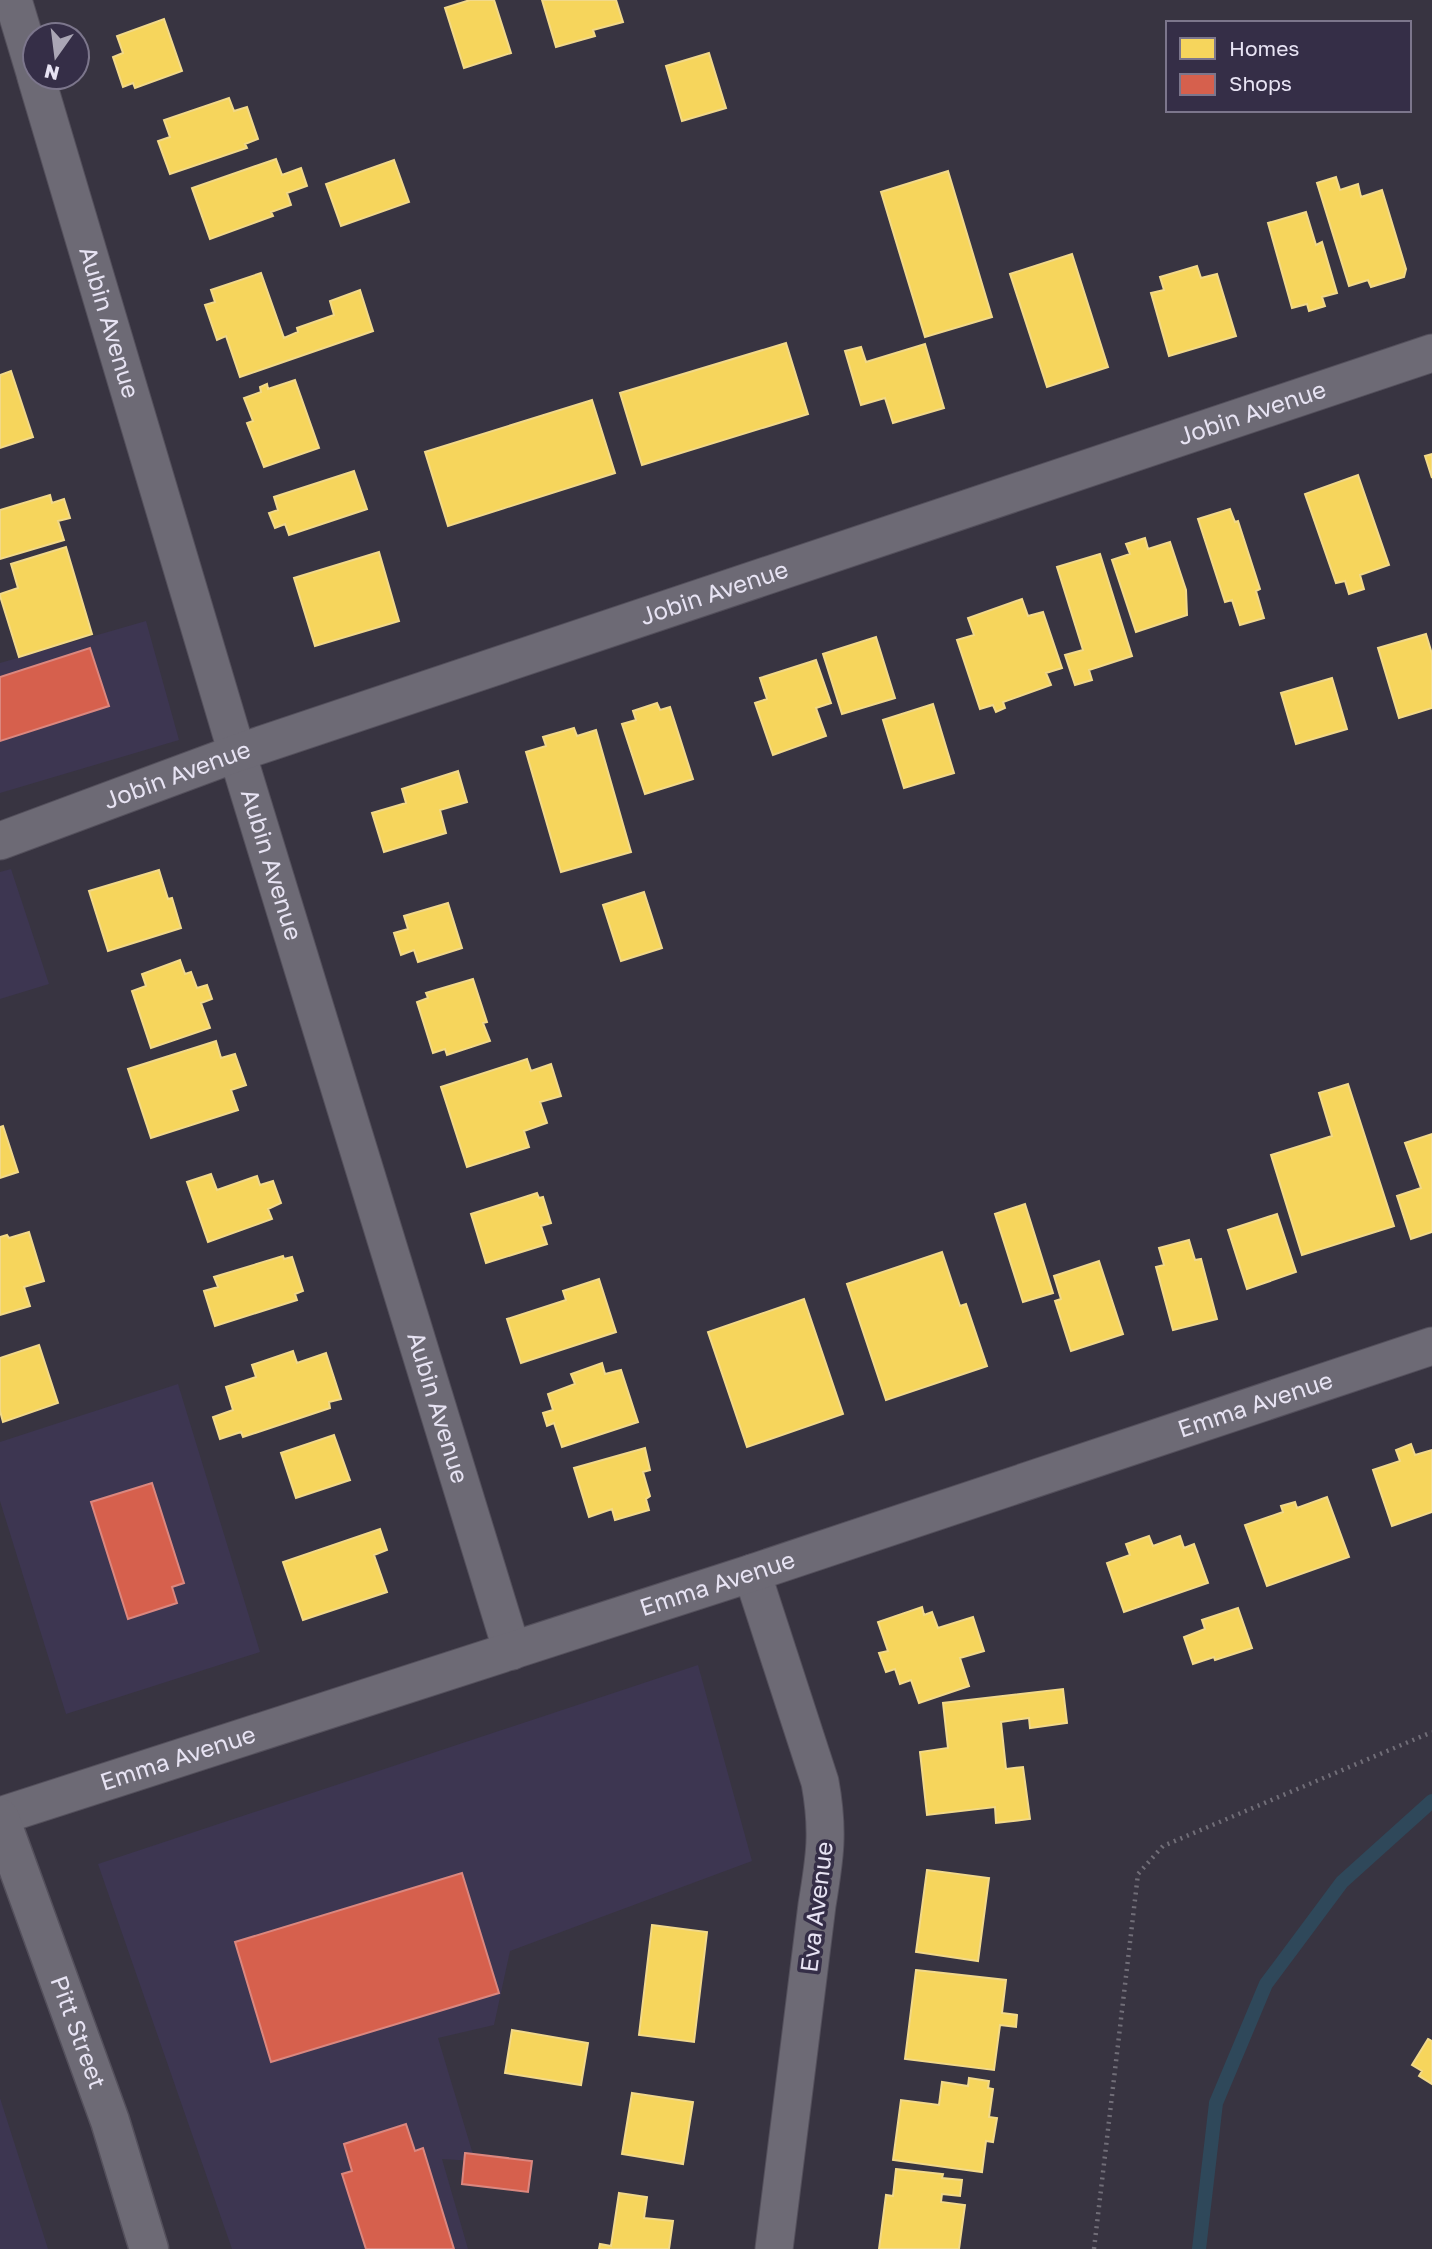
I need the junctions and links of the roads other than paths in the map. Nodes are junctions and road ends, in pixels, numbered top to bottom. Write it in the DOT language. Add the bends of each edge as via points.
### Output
graph roads {
  1 [pos="13,0"];
  2 [pos="21,26"];
  3 [pos="41,91"];
  4 [pos="1432,353"];
  5 [pos="237,753"];
  6 [pos="0,841"];
  7 [pos="1432,1346"];
  8 [pos="752,1573"];
  9 [pos="512,1651"];
  10 [pos="0,1817"];
  11 [pos="149,2249"];
  12 [pos="774,2249"];
  1 -- 2 [label="street, Aubin Avenue"];
  3 -- 5 [label="street, Aubin Avenue"];
  4 -- 5 [label="street, Jobin Avenue"];
  5 -- 6 [label="street, Jobin Avenue"];
  5 -- 9 [label="street, Aubin Avenue"];
  7 -- 8 [label="street, Emma Avenue"];
  8 -- 9 [label="street, Emma Avenue"];
  8 -- 12 [label="street, Eva Avenue" via="820,1782 826,1815 826,1852"];
  9 -- 10 [label="street, Emma Avenue"];
  10 -- 11 [label="street, Pitt Street" via="110,2121"];
}
